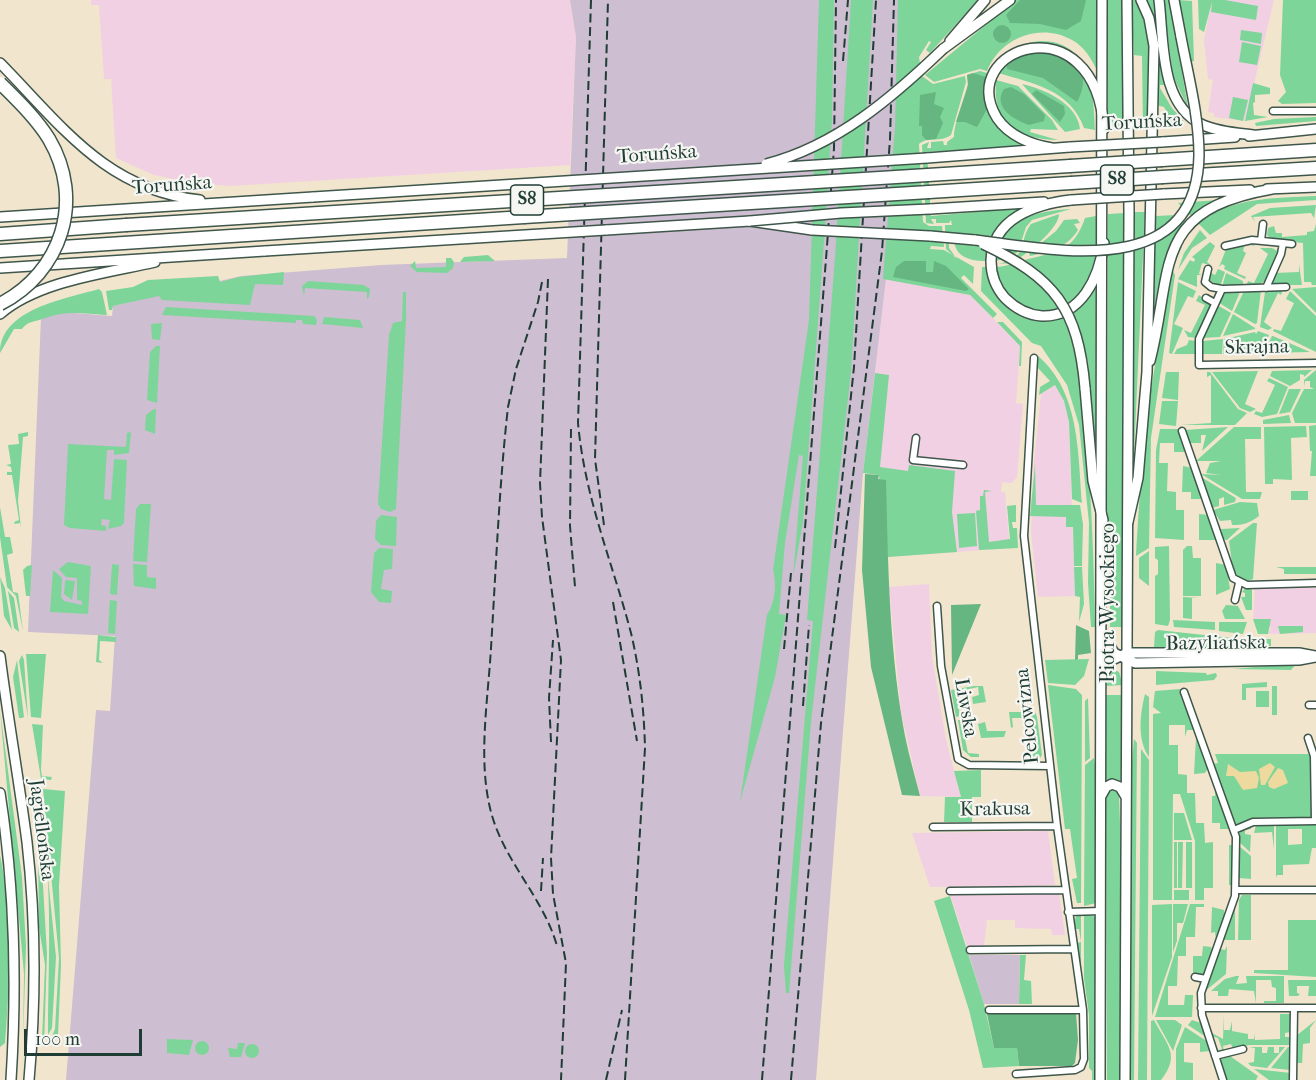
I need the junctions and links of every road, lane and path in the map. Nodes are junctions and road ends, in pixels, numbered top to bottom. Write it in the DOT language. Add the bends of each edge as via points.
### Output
graph roads {
  1 [pos="986,0"];
  2 [pos="1010,0"];
  3 [pos="1102,0"];
  4 [pos="1127,0"];
  5 [pos="1159,0"];
  6 [pos="1174,0"];
  7 [pos="1143,3"];
  8 [pos="1034,37"];
  9 [pos="943,50"];
  10 [pos="1079,51"];
  11 [pos="0,63"];
  12 [pos="0,83"];
  13 [pos="1273,111"];
  14 [pos="1316,111"];
  15 [pos="1104,129"];
  16 [pos="1316,129"];
  17 [pos="1253,135"];
  18 [pos="1053,147"];
  19 [pos="1316,150"];
  20 [pos="1316,168"];
  21 [pos="723,171"];
  22 [pos="1316,187"];
  23 [pos="1272,189"];
  24 [pos="1071,200"];
  25 [pos="241,201"];
  26 [pos="0,217"];
  27 [pos="750,221"];
  28 [pos="1263,224"];
  29 [pos="0,234"];
  30 [pos="975,240"];
  31 [pos="1261,241"];
  32 [pos="1104,243"];
  33 [pos="1283,243"];
  34 [pos="1292,244"];
  35 [pos="1228,245"];
  36 [pos="0,251"];
  37 [pos="128,264"];
  38 [pos="0,267"];
  39 [pos="1208,269"];
  40 [pos="1286,287"];
  41 [pos="1266,288"];
  42 [pos="1222,289"];
  43 [pos="1206,298"];
  44 [pos="1215,303"];
  45 [pos="6,304"];
  46 [pos="0,314"];
  47 [pos="1034,358"];
  48 [pos="1315,362"];
  49 [pos="1147,372"];
  50 [pos="1182,430"];
  51 [pos="916,438"];
  52 [pos="963,465"];
  53 [pos="1102,520"];
  54 [pos="1128,522"];
  55 [pos="1239,583"];
  56 [pos="1316,583"];
  57 [pos="1235,600"];
  58 [pos="937,606"];
  59 [pos="1102,629"];
  60 [pos="1124,656"];
  61 [pos="1316,656"];
  62 [pos="0,657"];
  63 [pos="1102,685"];
  64 [pos="1184,692"];
  65 [pos="1308,738"];
  66 [pos="1314,749"];
  67 [pos="1050,766"];
  68 [pos="0,793"];
  69 [pos="1101,796"];
  70 [pos="1126,799"];
  71 [pos="1316,821"];
  72 [pos="1057,826"];
  73 [pos="933,827"];
  74 [pos="1234,830"];
  75 [pos="1065,890"];
  76 [pos="1236,890"];
  77 [pos="1316,890"];
  78 [pos="950,891"];
  79 [pos="1101,911"];
  80 [pos="1068,912"];
  81 [pos="1072,949"];
  82 [pos="970,950"];
  83 [pos="1195,978"];
  84 [pos="1206,979"];
  85 [pos="1203,1008"];
  86 [pos="1294,1008"];
  87 [pos="1316,1008"];
  88 [pos="989,1010"];
  89 [pos="1083,1011"];
  90 [pos="1243,1049"];
  91 [pos="1215,1056"];
  92 [pos="1016,1074"];
  93 [pos="11,1080"];
  94 [pos="29,1080"];
  95 [pos="1100,1080"];
  96 [pos="1125,1080"];
  97 [pos="1223,1080"];
  98 [pos="1293,1080"];
  1 -- 9 [label="main road"];
  2 -- 9 [label="main road"];
  3 -- 15 [label="main road"];
  4 -- 54 [label="main road, Piotra Wysockiego"];
  5 -- 17 [label="main road" via="1169,79 1181,107 1204,126"];
  6 -- 30 [label="main road, bridge" via="1199,156 1194,189 1175,221 1146,242 1110,251"];
  7 -- 49 [label="main road" via="1154,46"];
  8 -- 18 [label="main road" via="1006,51 992,75 992,106 1004,126 1021,138"];
  9 -- 21 [label="main road, bridge" via="894,93 822,144 771,163"];
  10 -- 15 [label="main road" via="1095,77"];
  11 -- 25 [label="main road" via="89,152 127,180 171,195"];
  12 -- 45 [label="highway, bridge" via="48,137 60,161 67,198 64,226 49,261"];
  13 -- 14 [label="street"];
  15 -- 32 [label="main road, Piotra Wysockiego"];
  16 -- 17 [label="main road, Toruńska"];
  17 -- 18 [label="main road, Toruńska, bridge"];
  18 -- 21 [label="main road, Toruńska, bridge"];
  19 -- 29 [label="highway, Toruńska / S8, bridge"];
  20 -- 36 [label="highway, S8, bridge"];
  21 -- 25 [label="main road, Toruńska, bridge"];
  22 -- 23 [label="main road"];
  23 -- 24 [label="main road, bridge"];
  23 -- 49 [label="main road" via="1216,206 1195,219 1180,237 1166,269"];
  24 -- 27 [label="main road, bridge"];
  24 -- 32 [label="main road" via="1031,209 1009,222 994,242 991,264 997,288 1014,306 1036,315 1054,315 1070,309 1096,275"];
  25 -- 26 [label="main road, Toruńska"];
  27 -- 30 [label="main road, bridge" via="793,228"];
  27 -- 37 [label="main road, bridge" via="199,255"];
  28 -- 31 [label="street"];
  30 -- 53 [label="main road, bridge" via="1025,266 1057,295 1075,330 1085,388 1093,481"];
  31 -- 33 [label="street"];
  31 -- 35 [label="street"];
  32 -- 53 [label="main road, Piotra Wysockiego"];
  33 -- 34 [label="street"];
  33 -- 41 [label="street"];
  37 -- 38 [label="main road"];
  37 -- 45 [label="main road"];
  39 -- 42 [label="street" via="1205,282"];
  40 -- 41 [label="street"];
  41 -- 42 [label="street"];
  42 -- 44 [label="street"];
  43 -- 44 [label="street"];
  44 -- 48 [label="street, Skrajna" via="1199,340 1199,365"];
  45 -- 46 [label="main road"];
  47 -- 67 [label="street, Pelcowizna" via="1023,519"];
  49 -- 54 [label="main road" via="1138,478"];
  50 -- 55 [label="street" via="1231,574"];
  51 -- 52 [label="street" via="913,460"];
  53 -- 59 [label="main road, Piotra Wysockiego"];
  54 -- 60 [label="main road, Piotra Wysockiego"];
  55 -- 56 [label="street"];
  55 -- 57 [label="street"];
  58 -- 67 [label="street, Liwska" via="941,666 960,762"];
  59 -- 60 [label="main road" via="1108,645"];
  59 -- 63 [label="main road, Piotra Wysockiego"];
  60 -- 61 [label="main road, Bazyliańska" via="1211,662 1299,660"];
  60 -- 63 [label="main road" via="1106,666"];
  60 -- 70 [label="main road, Piotra Wysockiego"];
  62 -- 94 [label="main road, Jagiellońska" via="27,843 33,914"];
  63 -- 69 [label="main road, Piotra Wysockiego"];
  64 -- 74 [label="street"];
  65 -- 66 [label="street"];
  66 -- 71 [label="street"];
  67 -- 72 [label="street, Pelcowizna"];
  68 -- 93 [label="main road, Jagiellońska" via="15,942"];
  69 -- 70 [label="main road" via="1114,784"];
  69 -- 79 [label="main road, Piotra Wysockiego"];
  70 -- 96 [label="main road, Piotra Wysockiego"];
  71 -- 74 [label="street" via="1253,822"];
  72 -- 73 [label="street, Krakusa"];
  72 -- 75 [label="street, Pelcowizna"];
  74 -- 76 [label="street"];
  75 -- 78 [label="street"];
  75 -- 80 [label="street, Pelcowizna"];
  76 -- 77 [label="street"];
  76 -- 84 [label="street"];
  79 -- 80 [label="street"];
  79 -- 95 [label="main road, Piotra Wysockiego"];
  80 -- 81 [label="street, Pelcowizna"];
  81 -- 82 [label="street"];
  81 -- 89 [label="street, Pelcowizna"];
  83 -- 84 [label="street"];
  84 -- 85 [label="street" via="1201,992"];
  85 -- 86 [label="street"];
  85 -- 91 [label="street"];
  86 -- 87 [label="street"];
  86 -- 98 [label="street"];
  88 -- 89 [label="street"];
  89 -- 92 [label="street, Pelcowizna" via="1084,1059 1080,1069"];
  90 -- 91 [label="street"];
  91 -- 97 [label="street"];
}
